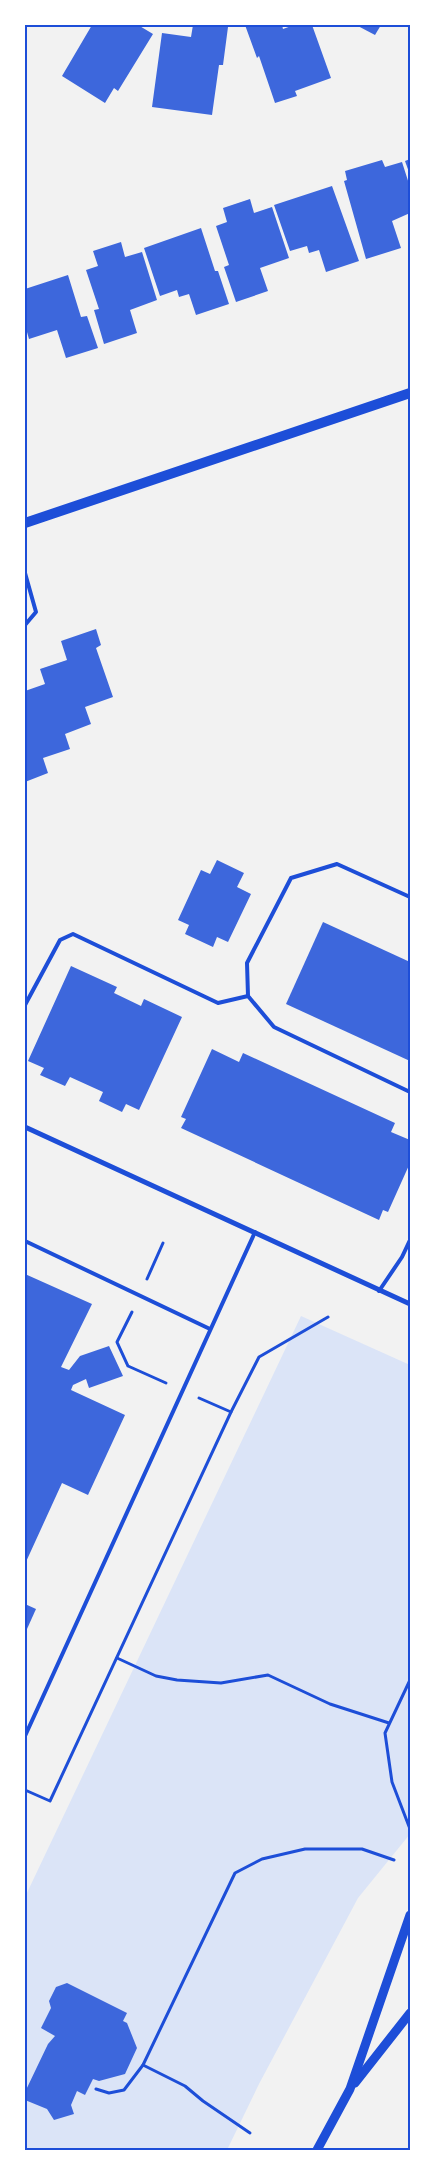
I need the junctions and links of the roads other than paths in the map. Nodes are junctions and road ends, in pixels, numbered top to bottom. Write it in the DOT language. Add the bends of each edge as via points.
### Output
graph roads {
  1 [pos="410,393"];
  2 [pos="25,523"];
  3 [pos="25,573"];
  4 [pos="25,625"];
  5 [pos="410,898"];
  6 [pos="248,996"];
  7 [pos="25,1005"];
  8 [pos="410,1092"];
  9 [pos="25,1127"];
  10 [pos="255,1232"];
  11 [pos="410,1240"];
  12 [pos="25,1241"];
  13 [pos="379,1291"];
  14 [pos="410,1304"];
  15 [pos="210,1329"];
  16 [pos="25,1736"];
  17 [pos="410,1915"];
  18 [pos="410,2013"];
  19 [pos="350,2089"];
  20 [pos="317,2150"];
  1 -- 2 [label="main road"];
  3 -- 4 [label="lane" via="36,612"];
  5 -- 6 [label="lane" via="337,864 291,878 247,963"];
  6 -- 7 [label="lane" via="218,1003 73,934 60,940"];
  6 -- 8 [label="lane" via="274,1027"];
  9 -- 10 [label="street"];
  10 -- 13 [label="street"];
  10 -- 15 [label="lane"];
  11 -- 13 [label="lane"];
  12 -- 15 [label="lane"];
  13 -- 14 [label="street"];
  15 -- 16 [label="lane"];
  17 -- 19 [label="street"];
  18 -- 19 [label="street"];
  19 -- 20 [label="street"];
}
